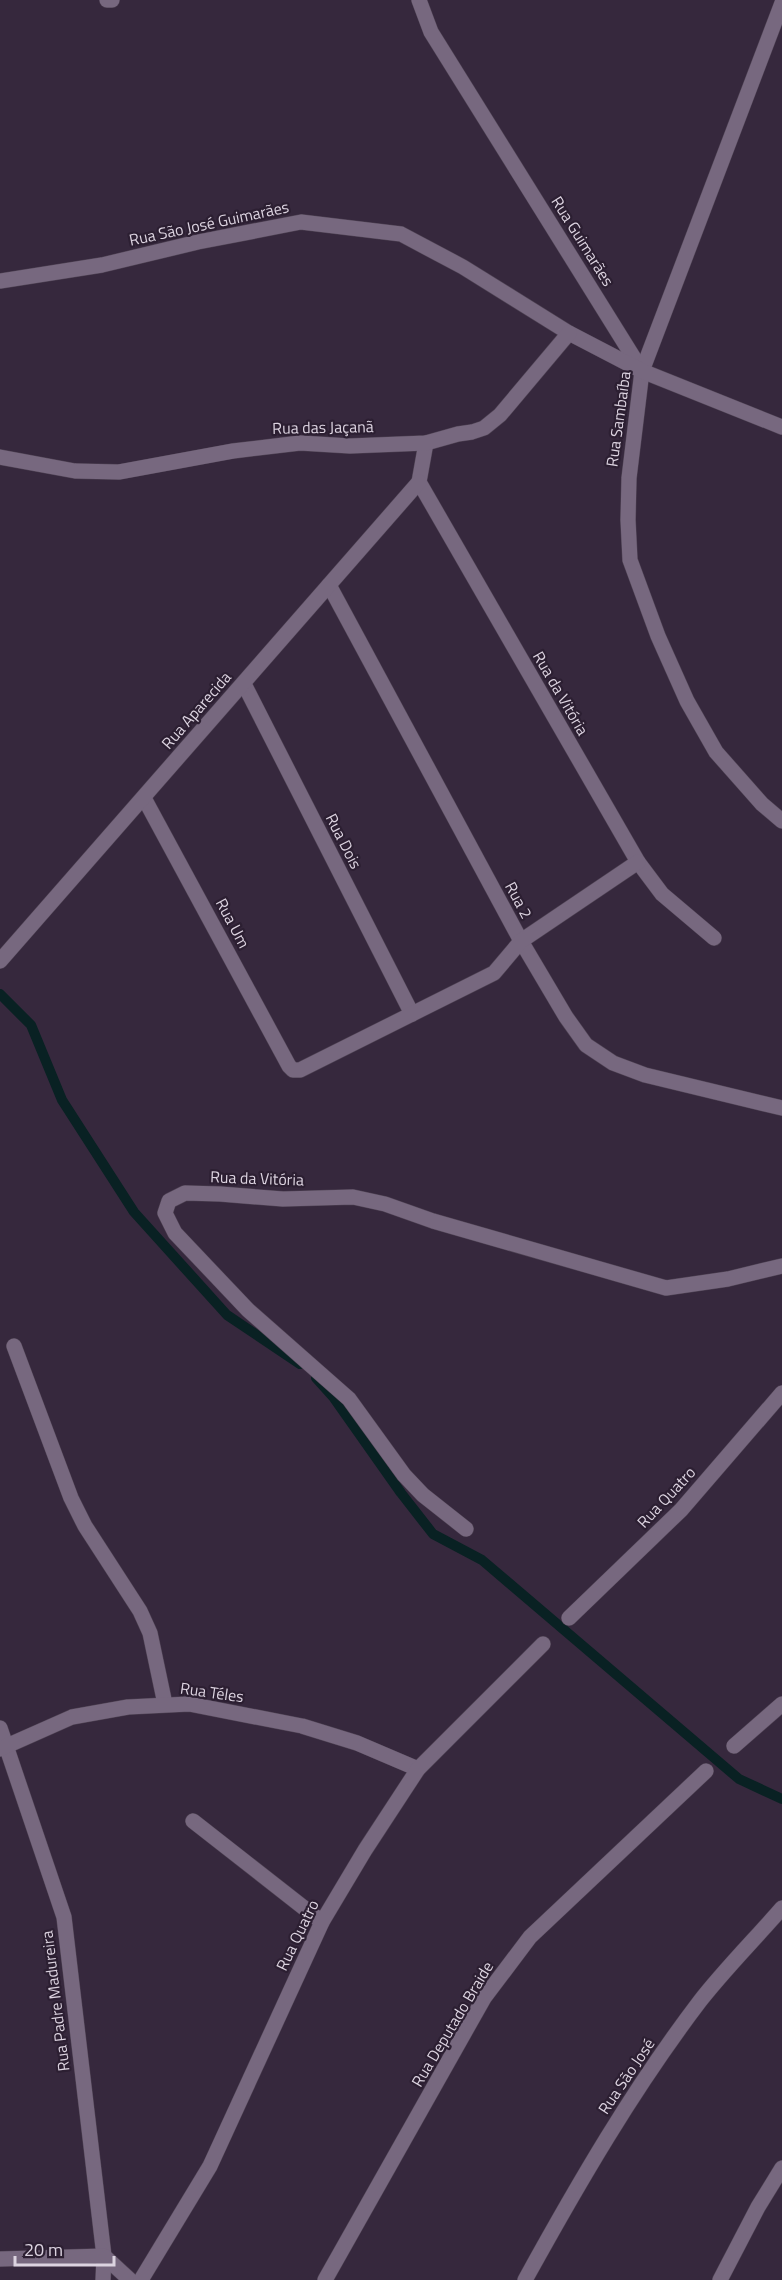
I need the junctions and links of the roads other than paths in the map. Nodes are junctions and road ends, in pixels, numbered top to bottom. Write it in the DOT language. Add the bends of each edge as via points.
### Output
graph roads {
  1 [pos="106,0"];
  2 [pos="112,0"];
  3 [pos="419,0"];
  4 [pos="782,3"];
  5 [pos="0,281"];
  6 [pos="568,333"];
  7 [pos="642,371"];
  8 [pos="782,427"];
  9 [pos="426,443"];
  10 [pos="0,457"];
  11 [pos="419,482"];
  12 [pos="329,585"];
  13 [pos="244,684"];
  14 [pos="144,798"];
  15 [pos="782,821"];
  16 [pos="638,862"];
  17 [pos="714,939"];
  18 [pos="521,942"];
  19 [pos="0,961"];
  20 [pos="412,1014"];
  21 [pos="782,1108"];
  22 [pos="782,1266"];
  23 [pos="14,1346"];
  24 [pos="782,1393"];
  25 [pos="466,1530"];
  26 [pos="569,1618"];
  27 [pos="543,1644"];
  28 [pos="165,1704"];
  29 [pos="782,1704"];
  30 [pos="0,1728"];
  31 [pos="734,1746"];
  32 [pos="4,1748"];
  33 [pos="418,1769"];
  34 [pos="705,1771"];
  35 [pos="193,1821"];
  36 [pos="782,1908"];
  37 [pos="322,1922"];
  38 [pos="782,2168"];
  39 [pos="104,2256"];
  40 [pos="0,2259"];
  41 [pos="103,2280"];
  42 [pos="130,2280"];
  43 [pos="141,2280"];
  44 [pos="325,2280"];
  45 [pos="525,2280"];
  46 [pos="720,2280"];
  1 -- 2 [label="street"];
  3 -- 7 [label="street, Rua Guimarães" via="431,32"];
  4 -- 7 [label="street, Rua Sambaíba"];
  5 -- 6 [label="street, Rua São José Guimarães" via="102,265 301,222 401,234 464,267"];
  6 -- 7 [label="street, Rua São José Guimarães"];
  6 -- 9 [label="street, Rua das Jaçanã" via="500,415 484,428"];
  7 -- 8 [label="street"];
  7 -- 15 [label="street, Rua Sambaíba" via="629,478 630,560 687,701 716,752"];
  9 -- 10 [label="street, Rua das Jaçanã" via="300,443 119,472 75,471"];
  9 -- 11 [label="street"];
  11 -- 12 [label="street, Rua Aparecida"];
  11 -- 16 [label="street, Rua da Vitória"];
  12 -- 13 [label="street, Rua Aparecida"];
  12 -- 18 [label="street, Rua 2"];
  13 -- 14 [label="street, Rua Aparecida"];
  13 -- 20 [label="street, Rua Dois"];
  14 -- 19 [label="street, Rua Aparecida"];
  14 -- 20 [label="street, Rua Um" via="293,1070"];
  16 -- 17 [label="street, Rua da Vitória" via="662,894"];
  16 -- 18 [label="street"];
  18 -- 20 [label="street" via="494,973"];
  18 -- 21 [label="street, Rua 2" via="586,1045 613,1063 645,1075"];
  22 -- 25 [label="street, Rua da Vitória" via="666,1288 353,1197 283,1199 185,1194 169,1201 165,1213 175,1233 248,1310 349,1399 405,1475"];
  23 -- 28 [label="street" via="70,1498 150,1633"];
  24 -- 26 [label="street, Rua Quatro" via="681,1510"];
  27 -- 33 [label="street, Rua Quatro"];
  28 -- 32 [label="street, Rua Téles" via="72,1717"];
  28 -- 33 [label="street, Rua Téles" via="189,1704 303,1726"];
  29 -- 31 [label="street"];
  30 -- 32 [label="street, Rua Padre Madureira"];
  32 -- 39 [label="street, Rua Padre Madureira" via="63,1917"];
  33 -- 37 [label="street, Rua Quatro"];
  34 -- 44 [label="street, Rua Deputado Braide" via="538,1929 508,1965 484,1998"];
  35 -- 37 [label="street"];
  36 -- 45 [label="street, Rua São José" via="702,1999 646,2076 571,2196"];
  37 -- 43 [label="street, Rua Quatro" via="210,2166"];
  38 -- 46 [label="street"];
  39 -- 40 [label="street"];
  39 -- 41 [label="street, Rua Padre Madureira"];
  39 -- 42 [label="street"];
}
